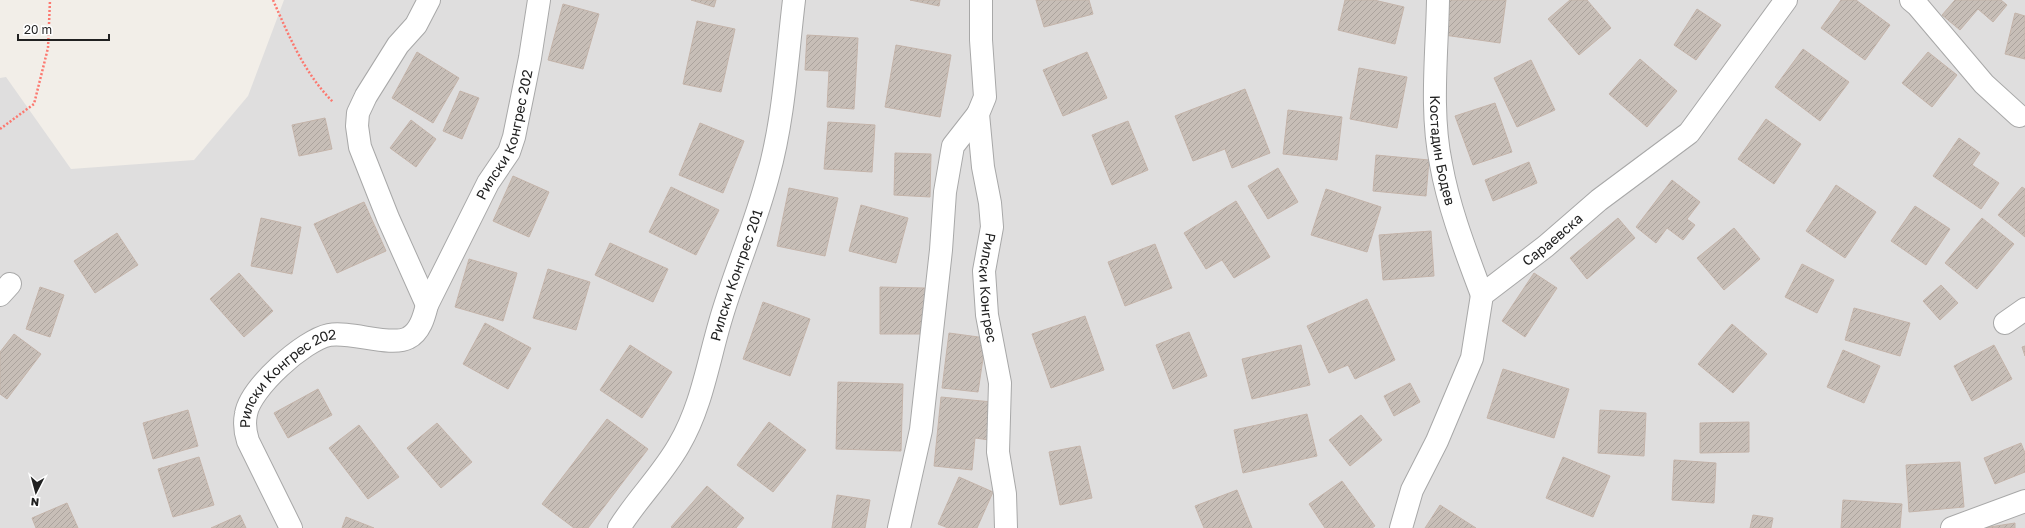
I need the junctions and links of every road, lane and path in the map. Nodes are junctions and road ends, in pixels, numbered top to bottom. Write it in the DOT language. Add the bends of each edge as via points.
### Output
graph roads {
  1 [pos="50,0"];
  2 [pos="273,0"];
  3 [pos="428,0"];
  4 [pos="539,0"];
  5 [pos="794,0"];
  6 [pos="981,0"];
  7 [pos="1438,0"];
  8 [pos="1786,0"];
  9 [pos="1911,0"];
  10 [pos="978,114"];
  11 [pos="2020,116"];
  12 [pos="357,126"];
  13 [pos="0,129"];
  14 [pos="1482,295"];
  15 [pos="427,305"];
  16 [pos="2025,309"];
  17 [pos="2005,323"];
  18 [pos="2025,501"];
  19 [pos="291,528"];
  20 [pos="619,528"];
  21 [pos="899,528"];
  22 [pos="1006,528"];
  23 [pos="1401,528"];
  24 [pos="1952,528"];
  1 -- 13 [label="path" via="48,48 34,104"];
  2 -- 12 [label="path" via="300,58 326,95"];
  3 -- 12 [label="street" via="416,25 398,45 366,96 358,114"];
  4 -- 15 [label="street, Рилски Конгрес 202" via="530,58 509,152 488,183"];
  5 -- 20 [label="street, Рилски Конгрес 201" via="775,151 758,213 720,320 698,402 679,445"];
  6 -- 10 [label="street, Рилски Конгрес" via="985,97"];
  7 -- 14 [label="street, Костадин Бодев" via="1435,58 1440,164 1459,233"];
  8 -- 14 [label="street, Сараевска" via="1689,133 1598,200 1546,246"];
  9 -- 11 [label="street" via="1984,84"];
  10 -- 21 [label="street" via="953,146 945,192 921,430"];
  10 -- 22 [label="street, Рилски Конгрес" via="992,227 984,271 986,315 1000,382 998,452 1005,494"];
  12 -- 15 [label="street" via="360,147"];
  14 -- 23 [label="street" via="1472,358 1437,441 1412,490"];
  15 -- 19 [label="street, Рилски Конгрес 202" via="420,326 409,338 399,341 329,335 299,350 253,396 246,413 244,429"];
  16 -- 17 [label="street"];
  18 -- 24 [label="street"];
}
